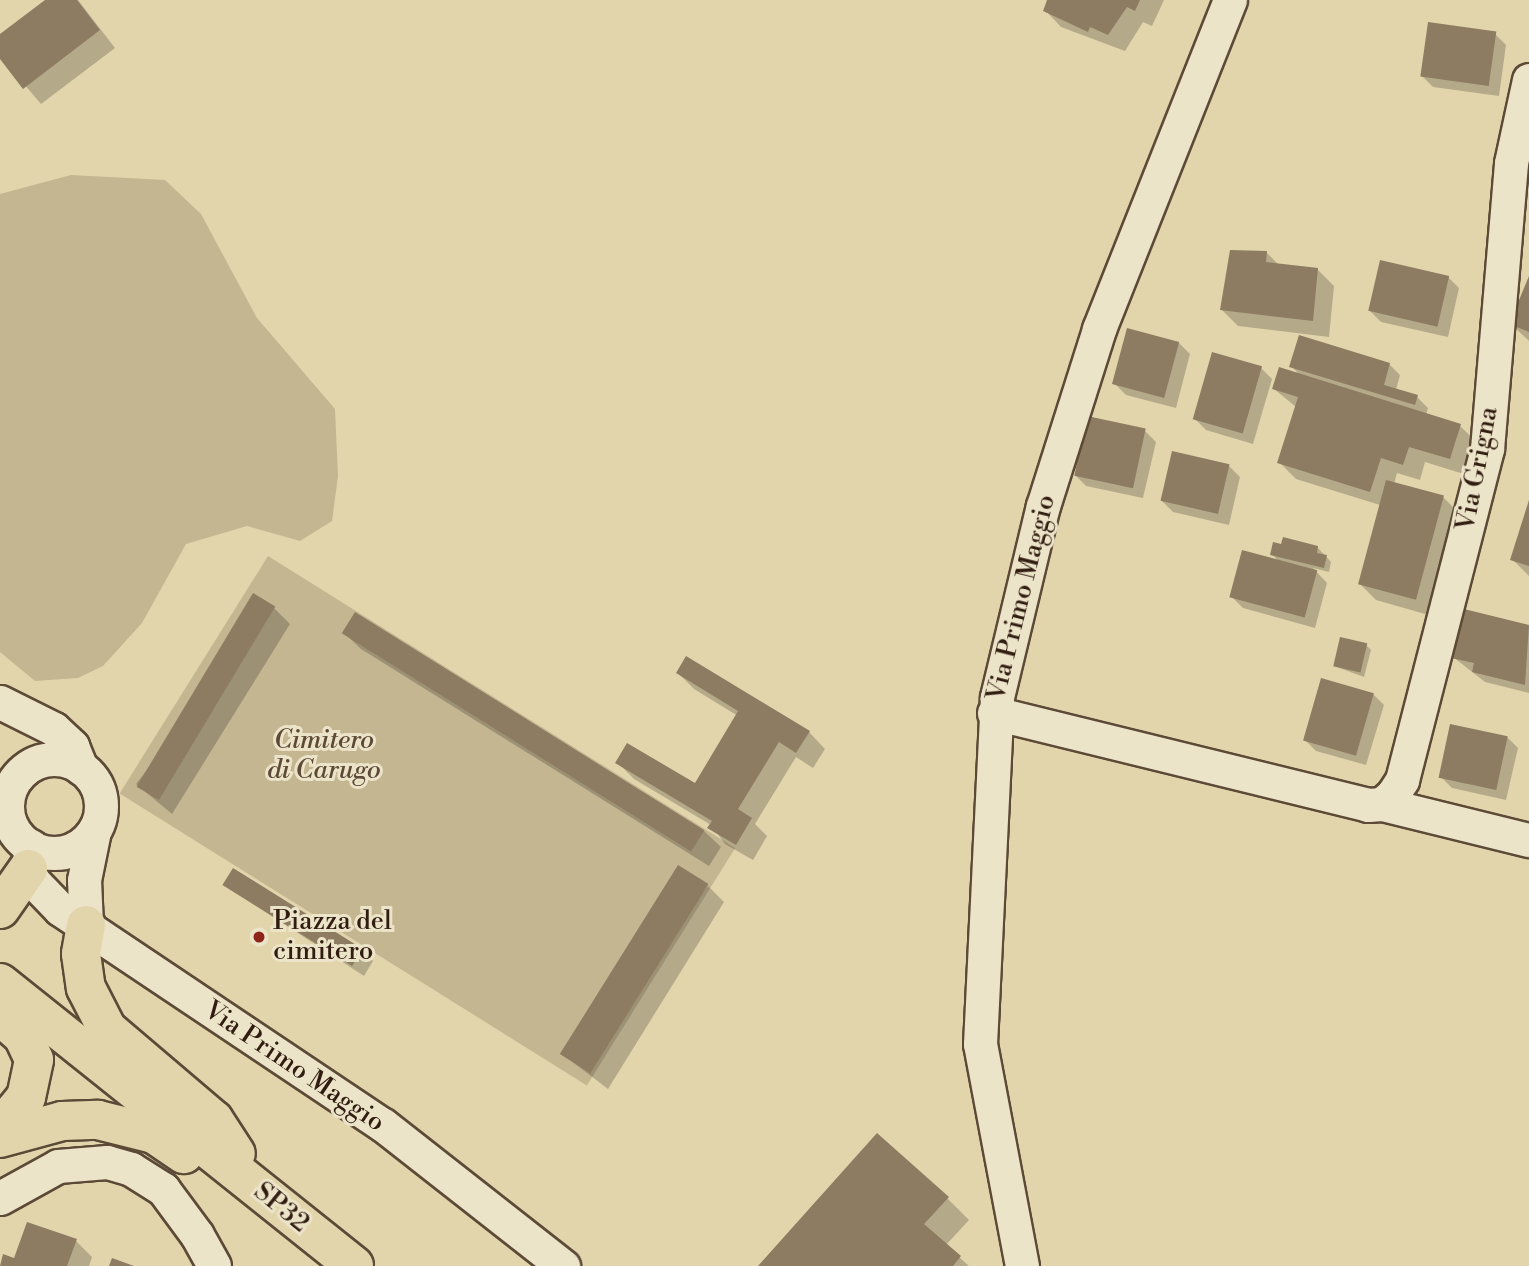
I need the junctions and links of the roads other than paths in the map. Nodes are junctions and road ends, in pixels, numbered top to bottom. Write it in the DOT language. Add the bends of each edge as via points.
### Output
graph roads {
  1 [pos="1230,0"];
  2 [pos="1529,80"];
  3 [pos="1,702"];
  4 [pos="994,713"];
  5 [pos="81,768"];
  6 [pos="1382,804"];
  7 [pos="14,819"];
  8 [pos="94,831"];
  9 [pos="1529,840"];
  10 [pos="0,909"];
  11 [pos="86,925"];
  12 [pos="0,983"];
  13 [pos="0,1016"];
  14 [pos="0,1129"];
  15 [pos="0,1138"];
  16 [pos="248,1181"];
  17 [pos="0,1198"];
  18 [pos="214,1266"];
  19 [pos="354,1266"];
  20 [pos="563,1266"];
  21 [pos="1022,1266"];
  1 -- 4 [label="street, Via Primo Maggio" via="1082,380 1037,528"];
  2 -- 6 [label="street, Via Grigna" via="1511,163 1487,449 1402,780"];
  3 -- 5 [label="street" via="54,729 72,746"];
  3 -- 7 [label="street" via="26,737"];
  4 -- 6 [label="street" via="1368,806"];
  4 -- 21 [label="street, Via Primo Maggio" via="979,1044"];
  5 -- 7 [label="street" via="69,761 41,761"];
  5 -- 8 [label="street" via="91,778 101,804"];
  6 -- 9 [label="street"];
  7 -- 8 [label="street" via="59,853 85,842"];
  7 -- 10 [label="main road"];
  7 -- 11 [label="street, Via Primo Maggio" via="46,896"];
  8 -- 11 [label="street" via="84,880"];
  11 -- 16 [label="main road" via="80,954 86,989 107,1029 214,1120"];
  11 -- 20 [label="street, Via Primo Maggio" via="383,1125"];
  12 -- 16 [label="main road, SP32"];
  13 -- 14 [label="main road" via="23,1036 34,1060 26,1097"];
  15 -- 16 [label="main road" via="62,1121 114,1123 153,1134 203,1167"];
  16 -- 19 [label="main road, SP32 / SP32"];
  17 -- 18 [label="street" via="58,1166 107,1162 131,1169 163,1189"];
}
